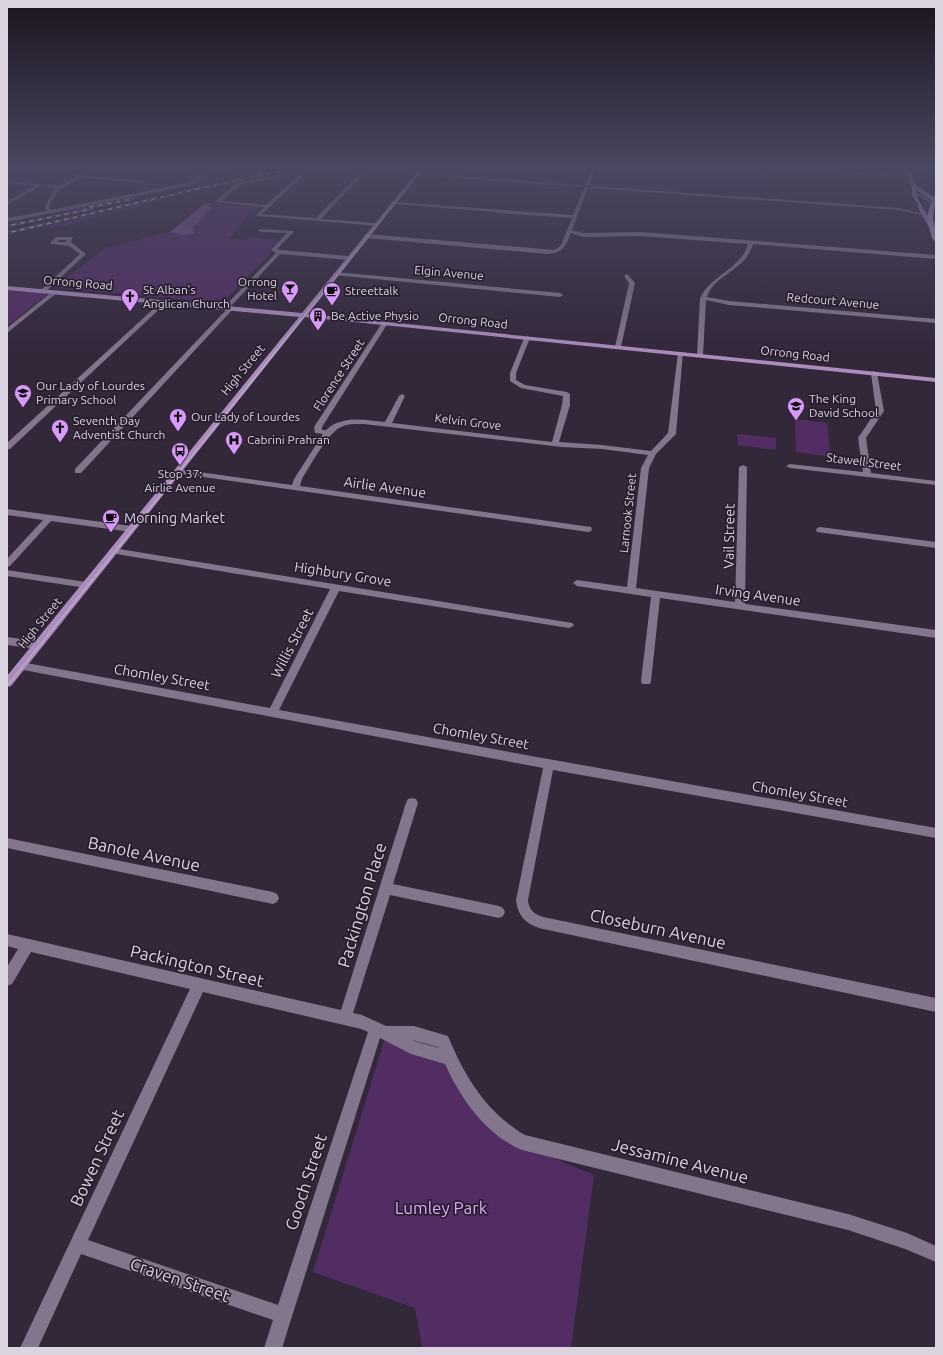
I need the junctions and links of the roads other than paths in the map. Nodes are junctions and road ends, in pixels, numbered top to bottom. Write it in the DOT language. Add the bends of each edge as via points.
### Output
graph roads {
  1 [pos="265,230"];
  2 [pos="372,230"];
  3 [pos="932,230"];
  4 [pos="570,231"];
  5 [pos="601,234"];
  6 [pos="367,236"];
  7 [pos="936,240"];
  8 [pos="565,242"];
  9 [pos="748,242"];
  10 [pos="68,243"];
  11 [pos="279,252"];
  12 [pos="936,257"];
  13 [pos="348,258"];
  14 [pos="336,274"];
  15 [pos="627,276"];
  16 [pos="7,288"];
  17 [pos="43,291"];
  18 [pos="55,292"];
  19 [pos="560,295"];
  20 [pos="703,300"];
  21 [pos="164,302"];
  22 [pos="229,308"];
  23 [pos="303,315"];
  24 [pos="936,321"];
  25 [pos="385,323"];
  26 [pos="7,331"];
  27 [pos="527,338"];
  28 [pos="618,347"];
  29 [pos="681,353"];
  30 [pos="700,355"];
  31 [pos="874,373"];
  32 [pos="936,380"];
  33 [pos="402,396"];
  34 [pos="387,425"];
  35 [pos="328,433"];
  36 [pos="9,444"];
  37 [pos="555,444"];
  38 [pos="653,453"];
  39 [pos="790,466"];
  40 [pos="743,467"];
  41 [pos="304,470"];
  42 [pos="78,471"];
  43 [pos="178,471"];
  44 [pos="867,475"];
  45 [pos="936,483"];
  46 [pos="270,484"];
  47 [pos="295,488"];
  48 [pos="7,512"];
  49 [pos="49,518"];
  50 [pos="131,529"];
  51 [pos="588,529"];
  52 [pos="820,530"];
  53 [pos="936,545"];
  54 [pos="113,551"];
  55 [pos="7,564"];
  56 [pos="7,573"];
  57 [pos="577,583"];
  58 [pos="86,585"];
  59 [pos="336,587"];
  60 [pos="631,590"];
  61 [pos="656,594"];
  62 [pos="740,606"];
  63 [pos="569,625"];
  64 [pos="936,634"];
  65 [pos="7,641"];
  66 [pos="38,645"];
  67 [pos="21,666"];
  68 [pos="646,681"];
  69 [pos="7,683"];
  70 [pos="273,712"];
  71 [pos="549,764"];
  72 [pos="412,803"];
  73 [pos="936,833"];
  74 [pos="7,843"];
  75 [pos="385,888"];
  76 [pos="273,898"];
  77 [pos="499,912"];
  78 [pos="7,940"];
  79 [pos="28,945"];
  80 [pos="7,979"];
  81 [pos="199,985"];
  82 [pos="936,1005"];
  83 [pos="344,1018"];
  84 [pos="382,1031"];
  85 [pos="78,1245"];
  86 [pos="936,1254"];
  87 [pos="283,1315"];
  88 [pos="29,1348"];
  89 [pos="273,1348"];
  1 -- 11 [label="street" via="291,232 274,250"];
  2 -- 6 [label="main road, High Street"];
  3 -- 7 [label="highway"];
  4 -- 5 [label="street" via="579,234"];
  4 -- 8 [label="street"];
  5 -- 8 [label="street"];
  5 -- 9 [label="street"];
  6 -- 8 [label="street" via="550,252 561,250"];
  6 -- 13 [label="main road, High Street"];
  9 -- 12 [label="street"];
  9 -- 20 [label="street" via="749,251 743,260 708,289"];
  10 -- 17 [label="street" via="83,254 82,256"];
  11 -- 13 [label="street"];
  11 -- 22 [label="street"];
  13 -- 14 [label="main road, High Street"];
  14 -- 19 [label="street, Elgin Avenue"];
  14 -- 23 [label="main road, High Street"];
  15 -- 28 [label="street" via="635,283"];
  16 -- 17 [label="main road, Orrong Road"];
  17 -- 18 [label="main road, Orrong Road"];
  18 -- 21 [label="main road, Orrong Road"];
  18 -- 26 [label="street"];
  20 -- 24 [label="street, Redcourt Avenue"];
  20 -- 30 [label="street"];
  21 -- 22 [label="main road, Orrong Road"];
  21 -- 36 [label="street"];
  22 -- 23 [label="main road, Orrong Road"];
  22 -- 42 [label="street"];
  23 -- 25 [label="main road, Orrong Road"];
  23 -- 43 [label="main road, High Street"];
  25 -- 27 [label="main road, Orrong Road"];
  25 -- 35 [label="street, Florence Street" via="318,427 318,431"];
  27 -- 28 [label="main road, Orrong Road"];
  27 -- 37 [label="street" via="513,373 513,381 522,387 567,394"];
  28 -- 29 [label="main road, Orrong Road"];
  29 -- 30 [label="main road, Orrong Road"];
  29 -- 38 [label="street, Larnook Street" via="672,434"];
  30 -- 31 [label="main road, Orrong Road"];
  31 -- 32 [label="main road, Orrong Road"];
  31 -- 44 [label="street" via="880,411 862,438"];
  33 -- 34 [label="street"];
  34 -- 35 [label="street, Kelvin Grove" via="350,422 334,427"];
  34 -- 37 [label="street, Kelvin Grove"];
  35 -- 41 [label="street, Kelvin Grove"];
  37 -- 38 [label="street, Kelvin Grove"];
  38 -- 60 [label="street, Larnook Street" via="645,468"];
  39 -- 44 [label="street, Stawell Street"];
  40 -- 62 [label="street, Vail Street"];
  41 -- 46 [label="street, Kelvin Grove" via="287,481"];
  41 -- 47 [label="street, Kelvin Grove"];
  43 -- 46 [label="street, Airlie Avenue"];
  43 -- 50 [label="main road, High Street"];
  44 -- 45 [label="street, Stawell Street"];
  46 -- 47 [label="street, Airlie Avenue"];
  47 -- 51 [label="street, Airlie Avenue"];
  48 -- 49 [label="street"];
  49 -- 50 [label="street"];
  49 -- 55 [label="street"];
  50 -- 54 [label="main road, High Street"];
  52 -- 53 [label="street"];
  54 -- 58 [label="main road, High Street"];
  54 -- 59 [label="street, Highbury Grove"];
  56 -- 58 [label="street"];
  57 -- 60 [label="street, Irving Avenue"];
  58 -- 66 [label="main road, High Street"];
  59 -- 63 [label="street, Highbury Grove"];
  59 -- 70 [label="street, Willis Street"];
  60 -- 61 [label="street, Irving Avenue"];
  61 -- 62 [label="street, Irving Avenue"];
  61 -- 68 [label="street"];
  62 -- 64 [label="street, Irving Avenue"];
  65 -- 66 [label="street"];
  66 -- 67 [label="main road, High Street"];
  67 -- 69 [label="main road, High Street"];
  67 -- 70 [label="street, Chomley Street"];
  70 -- 71 [label="street, Chomley Street"];
  71 -- 73 [label="street, Chomley Street"];
  71 -- 82 [label="street, Closeburn Avenue" via="522,900 525,915 530,919"];
  72 -- 75 [label="street, Packington Place"];
  74 -- 76 [label="street, Banole Avenue"];
  75 -- 77 [label="street"];
  75 -- 83 [label="street, Packington Place"];
  78 -- 79 [label="street, Packington Street"];
  79 -- 80 [label="street"];
  79 -- 81 [label="street, Packington Street"];
  81 -- 83 [label="street, Packington Street"];
  81 -- 85 [label="street, Bowen Street"];
  83 -- 84 [label="street, Packington Street" via="362,1022"];
  84 -- 86 [label="street, Jessamine Avenue" via="411,1047 448,1058 484,1114 498,1128 522,1142 848,1222 907,1240"];
  84 -- 87 [label="street, Gooch Street" via="371,1042"];
  85 -- 87 [label="street, Craven Street"];
  85 -- 88 [label="street, Bowen Street"];
  87 -- 89 [label="street, Gooch Street"];
}
